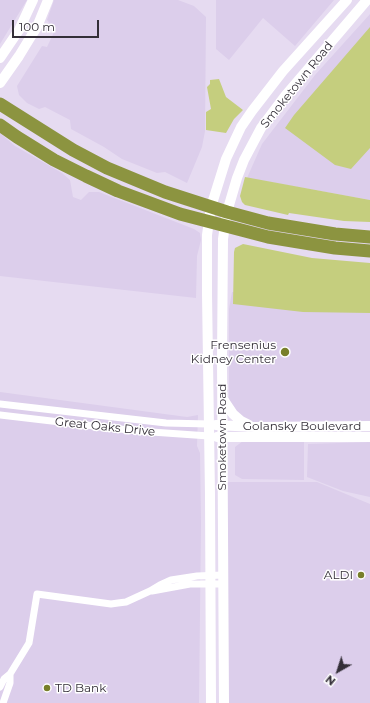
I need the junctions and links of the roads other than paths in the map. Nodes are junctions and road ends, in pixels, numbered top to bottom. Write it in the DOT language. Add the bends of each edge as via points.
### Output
graph roads {
  1 [pos="33,0"];
  2 [pos="48,0"];
  3 [pos="347,0"];
  4 [pos="367,0"];
  5 [pos="0,58"];
  6 [pos="0,83"];
  7 [pos="0,104"];
  8 [pos="0,125"];
  9 [pos="211,207"];
  10 [pos="227,212"];
  11 [pos="208,222"];
  12 [pos="225,226"];
  13 [pos="370,237"];
  14 [pos="370,252"];
  15 [pos="222,396"];
  16 [pos="0,404"];
  17 [pos="0,415"];
  18 [pos="209,424"];
  19 [pos="222,426"];
  20 [pos="370,426"];
  21 [pos="255,427"];
  22 [pos="209,436"];
  23 [pos="222,437"];
  24 [pos="370,437"];
  25 [pos="210,580"];
  26 [pos="223,580"];
  27 [pos="10,674"];
  28 [pos="0,687"];
  29 [pos="3,703"];
  30 [pos="211,703"];
  31 [pos="224,703"];
  1 -- 5 [label="main road"];
  2 -- 6 [label="main road" via="37,26"];
  3 -- 9 [label="main road, Smoketown Road" via="252,111 226,159"];
  4 -- 10 [label="main road, Smoketown Road" via="261,128 244,160"];
  7 -- 9 [label="highway" via="67,147 107,168 165,192"];
  8 -- 11 [label="highway" via="41,152 86,176 145,201"];
  9 -- 10 [label="highway"];
  9 -- 11 [label="main road, Smoketown Road"];
  10 -- 12 [label="main road, Smoketown Road"];
  10 -- 13 [label="highway" via="302,229"];
  11 -- 12 [label="highway"];
  11 -- 18 [label="main road, Smoketown Road"];
  12 -- 14 [label="highway" via="300,243"];
  12 -- 15 [label="main road, Smoketown Road" via="222,282"];
  15 -- 19 [label="main road, Smoketown Road"];
  15 -- 21 [label="main road" via="236,417"];
  16 -- 18 [label="street, Great Oaks Drive" via="166,423"];
  17 -- 22 [label="street, Great Oaks Drive" via="137,431"];
  18 -- 19 [label="main road, Golansky Boulevard"];
  18 -- 22 [label="main road, Smoketown Road"];
  19 -- 21 [label="main road, Golansky Boulevard"];
  19 -- 23 [label="main road, Smoketown Road"];
  20 -- 21 [label="main road, Golansky Boulevard"];
  22 -- 23 [label="main road, Golansky Boulevard"];
  22 -- 25 [label="main road, Smoketown Road"];
  23 -- 24 [label="main road, Golansky Boulevard"];
  23 -- 26 [label="main road, Smoketown Road"];
  25 -- 26 [label="street"];
  25 -- 27 [label="street" via="186,577 171,580 126,602 118,603 37,594 30,642"];
  25 -- 30 [label="main road, Smoketown Road"];
  26 -- 31 [label="main road, Smoketown Road"];
  27 -- 28 [label="street" via="4,678"];
  27 -- 29 [label="street"];
}
